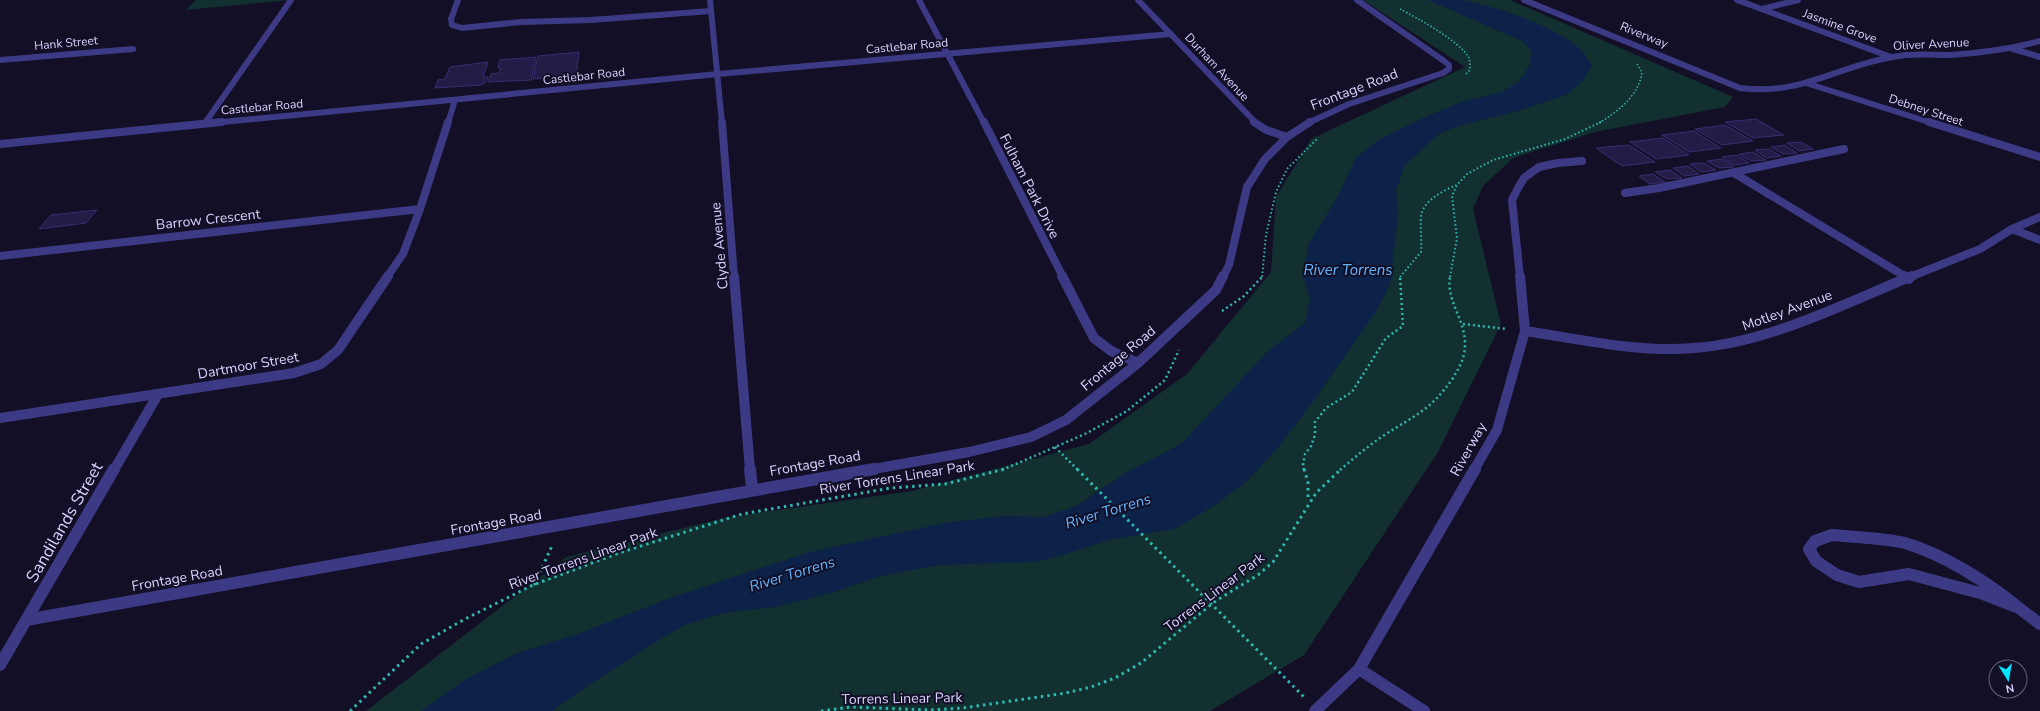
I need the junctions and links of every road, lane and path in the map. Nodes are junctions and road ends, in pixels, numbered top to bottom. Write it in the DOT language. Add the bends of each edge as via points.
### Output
graph roads {
  1 [pos="291,0"];
  2 [pos="458,0"];
  3 [pos="710,0"];
  4 [pos="918,0"];
  5 [pos="1138,0"];
  6 [pos="1357,0"];
  7 [pos="1524,0"];
  8 [pos="1737,0"];
  9 [pos="1798,0"];
  10 [pos="1762,9"];
  11 [pos="711,11"];
  12 [pos="1171,34"];
  13 [pos="2040,41"];
  14 [pos="133,49"];
  15 [pos="2013,49"];
  16 [pos="948,53"];
  17 [pos="1891,56"];
  18 [pos="2040,57"];
  19 [pos="0,60"];
  20 [pos="1633,60"];
  21 [pos="1449,69"];
  22 [pos="718,74"];
  23 [pos="1460,79"];
  24 [pos="1806,83"];
  25 [pos="1754,91"];
  26 [pos="455,100"];
  27 [pos="205,123"];
  28 [pos="1287,137"];
  29 [pos="1319,137"];
  30 [pos="0,144"];
  31 [pos="1844,149"];
  32 [pos="2040,157"];
  33 [pos="1582,160"];
  34 [pos="1734,173"];
  35 [pos="1457,185"];
  36 [pos="1626,193"];
  37 [pos="420,208"];
  38 [pos="2040,217"];
  39 [pos="2012,229"];
  40 [pos="2040,240"];
  41 [pos="0,256"];
  42 [pos="1909,279"];
  43 [pos="1219,313"];
  44 [pos="1463,324"];
  45 [pos="1525,331"];
  46 [pos="1181,346"];
  47 [pos="1138,363"];
  48 [pos="157,396"];
  49 [pos="0,418"];
  50 [pos="1041,432"];
  51 [pos="1056,447"];
  52 [pos="752,489"];
  53 [pos="1308,502"];
  54 [pos="562,525"];
  55 [pos="534,585"];
  56 [pos="1212,604"];
  57 [pos="2020,608"];
  58 [pos="26,620"];
  59 [pos="2040,624"];
  60 [pos="0,665"];
  61 [pos="1359,668"];
  62 [pos="1316,710"];
  63 [pos="350,711"];
  64 [pos="821,711"];
  65 [pos="1424,711"];
  1 -- 27 [label="street"];
  2 -- 11 [label="street" via="451,19 452,25 462,28"];
  3 -- 11 [label="street, Clyde Avenue"];
  4 -- 16 [label="street, Fulham Park Drive"];
  5 -- 12 [label="street, Durham Avenue"];
  6 -- 21 [label="street" via="1444,61 1449,65"];
  7 -- 25 [label="street, Riverway" via="1740,88"];
  8 -- 10 [label="street, Jasmine Grove"];
  9 -- 10 [label="street"];
  10 -- 17 [label="street, Jasmine Grove"];
  11 -- 22 [label="street, Clyde Avenue"];
  12 -- 16 [label="street, Castlebar Road"];
  12 -- 28 [label="street, Durham Avenue" via="1252,121 1266,130"];
  13 -- 15 [label="street, Oliver Avenue"];
  14 -- 19 [label="street, Hank Street"];
  15 -- 17 [label="street, Oliver Avenue" via="1968,54"];
  15 -- 18 [label="street"];
  16 -- 22 [label="street, Castlebar Road"];
  16 -- 47 [label="street, Fulham Park Drive" via="1094,338 1111,351"];
  17 -- 24 [label="street, Oliver Avenue"];
  20 -- 35 [label="path" via="1642,72 1639,86 1626,103 1611,116 1598,125 1565,139 1486,163"];
  21 -- 23 [label="path" via="1465,75"];
  21 -- 28 [label="street, Frontage Road" via="1349,104 1310,122"];
  22 -- 26 [label="street, Castlebar Road"];
  22 -- 52 [label="street, Clyde Avenue"];
  24 -- 25 [label="street, Oliver Avenue" via="1778,90"];
  24 -- 32 [label="street, Debney Street"];
  26 -- 27 [label="street, Castlebar Road"];
  26 -- 37 [label="street, Dartmoor Street"];
  27 -- 30 [label="street, Castlebar Road"];
  28 -- 47 [label="street, Frontage Road" via="1265,159 1247,188 1229,265 1216,290"];
  29 -- 43 [label="path" via="1287,168 1273,196 1263,257 1263,276 1244,296"];
  31 -- 34 [label="street"];
  33 -- 45 [label="street, Riverway" via="1537,168 1525,175 1518,184 1512,200"];
  34 -- 36 [label="street"];
  34 -- 42 [label="street"];
  35 -- 44 [label="path, Torrens Linear Park" via="1450,199 1457,230 1455,256 1448,288"];
  35 -- 53 [label="path" via="1443,190 1421,215 1421,252 1400,276 1403,326 1386,338 1352,392 1326,408 1315,422 1315,435 1305,454 1303,465 1308,482"];
  37 -- 41 [label="street, Barrow Crescent"];
  37 -- 48 [label="street, Dartmoor Street" via="403,254 338,350 321,364 294,373"];
  38 -- 39 [label="street, Motley Avenue"];
  39 -- 40 [label="street"];
  39 -- 42 [label="street, Motley Avenue" via="1980,249"];
  42 -- 45 [label="street, Motley Avenue" via="1761,338 1725,345 1671,349"];
  44 -- 45 [label="path"];
  44 -- 53 [label="path, Torrens Linear Park" via="1462,364 1440,397 1420,415 1385,434 1371,445 1318,489"];
  45 -- 61 [label="street, Riverway" via="1497,430"];
  46 -- 51 [label="path, River Torrens Linear Park" via="1165,380 1133,407"];
  47 -- 50 [label="street, Frontage Road" via="1066,420"];
  48 -- 49 [label="street, Dartmoor Street"];
  48 -- 58 [label="street, Sandilands Street"];
  50 -- 51 [label="path"];
  50 -- 52 [label="street, Frontage Road" via="969,452"];
  51 -- 55 [label="path, River Torrens Linear Park" via="1000,471 945,484 891,488 742,514 619,553"];
  51 -- 56 [label="path"];
  52 -- 54 [label="street, Frontage Road"];
  53 -- 56 [label="path, Torrens Linear Park" via="1267,568"];
  54 -- 55 [label="path"];
  54 -- 58 [label="street, Frontage Road"];
  55 -- 63 [label="path, River Torrens Linear Park" via="421,644"];
  56 -- 62 [label="path"];
  56 -- 64 [label="path, Torrens Linear Park" via="1137,665 1117,677 1079,690 1057,696 949,709 845,708"];
  57 -- 57 [label="street" via="1980,593 1909,574 1859,582 1837,575 1816,561 1809,549 1815,541 1832,535 1904,542 1931,553 1992,587"];
  57 -- 59 [label="street"];
  58 -- 60 [label="street, Sandilands Street"];
  61 -- 62 [label="street, Riverway"];
  61 -- 65 [label="street"];
}
